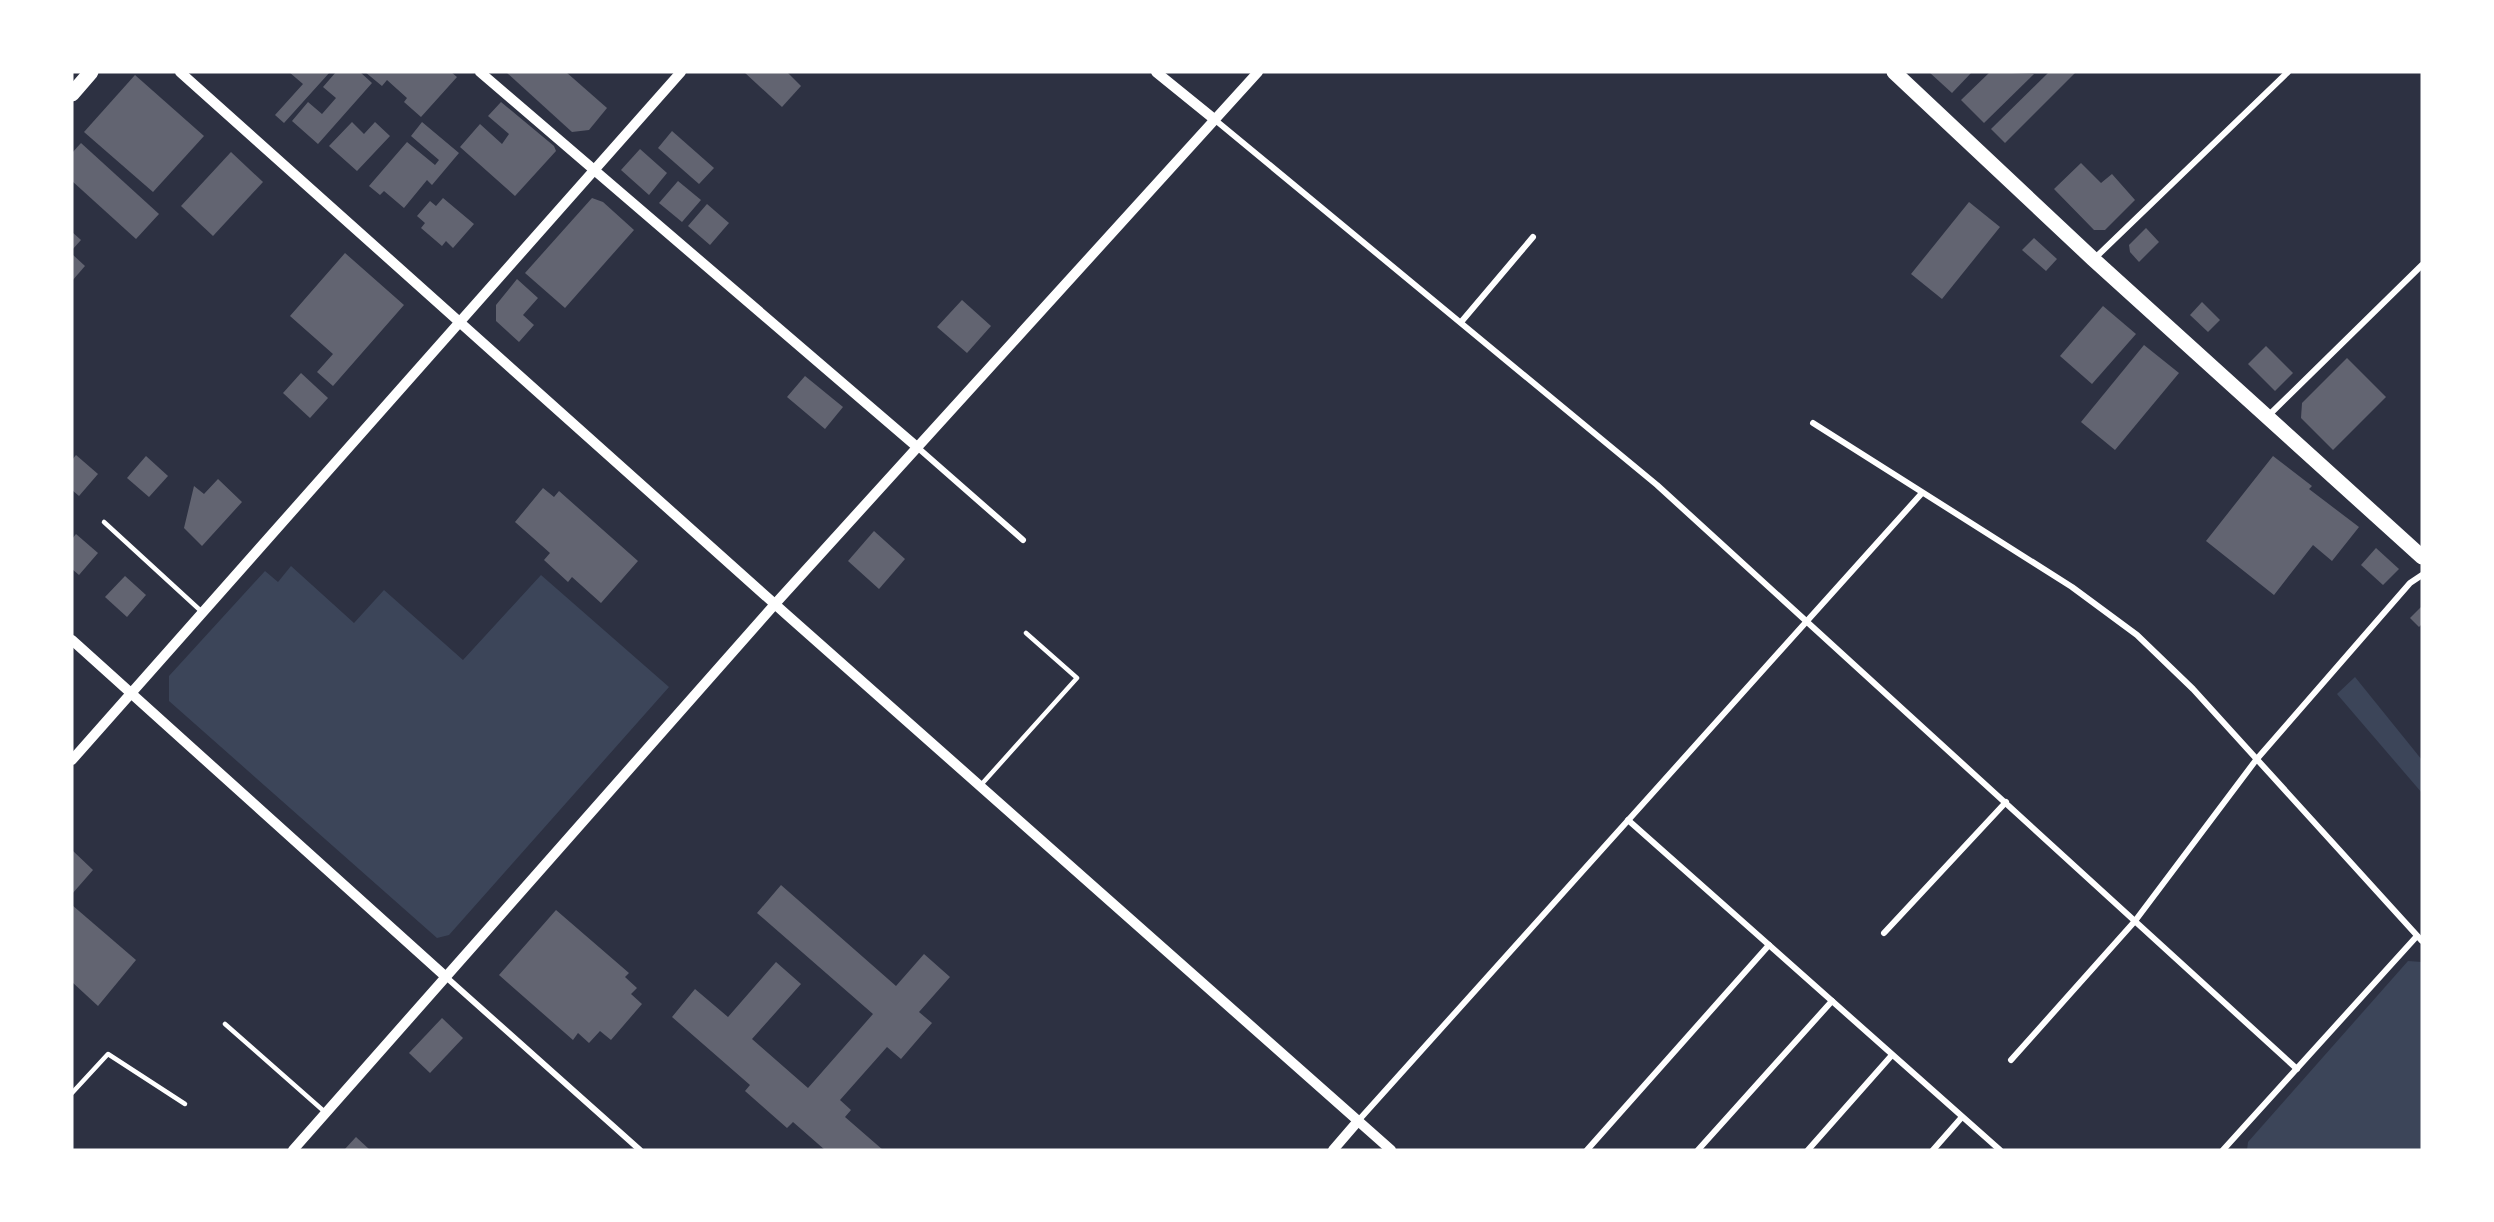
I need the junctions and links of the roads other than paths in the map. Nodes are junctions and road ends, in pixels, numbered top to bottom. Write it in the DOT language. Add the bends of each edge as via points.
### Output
graph roads {
  1 [pos="91,72"];
  2 [pos="180,72"];
  3 [pos="480,72"];
  4 [pos="681,72"];
  5 [pos="1156,72"];
  6 [pos="1258,72"];
  7 [pos="1893,72"];
  8 [pos="2288,72"];
  9 [pos="72,94"];
  10 [pos="1214,119"];
  11 [pos="594,169"];
  12 [pos="1533,237"];
  13 [pos="2093,259"];
  14 [pos="2422,266"];
  15 [pos="1462,321"];
  16 [pos="460,322"];
  17 [pos="2267,417"];
  18 [pos="1813,423"];
  19 [pos="917,447"];
  20 [pos="1922,493"];
  21 [pos="104,522"];
  22 [pos="1023,540"];
  23 [pos="2422,557"];
  24 [pos="2422,575"];
  25 [pos="775,604"];
  26 [pos="203,613"];
  27 [pos="1807,621"];
  28 [pos="1026,633"];
  29 [pos="72,640"];
  30 [pos="131,693"];
  31 [pos="72,760"];
  32 [pos="2256,760"];
  33 [pos="980,786"];
  34 [pos="2006,802"];
  35 [pos="1628,820"];
  36 [pos="2135,921"];
  37 [pos="1884,933"];
  38 [pos="2420,939"];
  39 [pos="1769,945"];
  40 [pos="446,977"];
  41 [pos="1832,1001"];
  42 [pos="225,1024"];
  43 [pos="1892,1055"];
  44 [pos="2011,1059"];
  45 [pos="2297,1069"];
  46 [pos="72,1093"];
  47 [pos="184,1104"];
  48 [pos="326,1113"];
  49 [pos="1962,1117"];
  50 [pos="1358,1121"];
  51 [pos="294,1150"];
  52 [pos="640,1150"];
  53 [pos="1332,1150"];
  54 [pos="1391,1150"];
  55 [pos="1587,1150"];
  56 [pos="1698,1150"];
  57 [pos="1808,1150"];
  58 [pos="1933,1150"];
  59 [pos="2000,1150"];
  60 [pos="2224,1150"];
  1 -- 9 [label="main road"];
  2 -- 16 [label="street"];
  3 -- 11 [label="street"];
  4 -- 11 [label="street"];
  5 -- 10 [label="street"];
  6 -- 10 [label="street"];
  7 -- 13 [label="main road"];
  8 -- 13 [label="street"];
  10 -- 15 [label="street"];
  10 -- 19 [label="street"];
  11 -- 16 [label="street"];
  11 -- 19 [label="street"];
  12 -- 15 [label="street"];
  13 -- 17 [label="main road"];
  14 -- 17 [label="street"];
  15 -- 27 [label="street" via="1658,485"];
  16 -- 25 [label="street"];
  16 -- 26 [label="street"];
  17 -- 23 [label="main road"];
  18 -- 20 [label="street"];
  19 -- 22 [label="street"];
  19 -- 25 [label="street"];
  20 -- 27 [label="street"];
  20 -- 32 [label="street" via="2113,616 2166,662"];
  21 -- 26 [label="lane"];
  24 -- 32 [label="street" via="2410,583"];
  25 -- 33 [label="street"];
  25 -- 40 [label="street"];
  26 -- 30 [label="street"];
  27 -- 34 [label="street"];
  27 -- 35 [label="street"];
  28 -- 33 [label="lane" via="1077,678"];
  29 -- 30 [label="street"];
  30 -- 31 [label="street"];
  30 -- 40 [label="street"];
  32 -- 36 [label="street"];
  32 -- 38 [label="street"];
  33 -- 50 [label="street"];
  34 -- 36 [label="street"];
  34 -- 37 [label="street"];
  35 -- 39 [label="street"];
  35 -- 50 [label="street"];
  36 -- 44 [label="street"];
  36 -- 45 [label="street"];
  38 -- 45 [label="street"];
  39 -- 41 [label="street"];
  39 -- 55 [label="street"];
  40 -- 48 [label="street"];
  40 -- 52 [label="street"];
  41 -- 43 [label="street"];
  41 -- 56 [label="street"];
  42 -- 48 [label="lane"];
  43 -- 49 [label="street"];
  43 -- 57 [label="street"];
  45 -- 60 [label="street"];
  46 -- 47 [label="lane" via="108,1054"];
  48 -- 51 [label="street"];
  49 -- 58 [label="street"];
  49 -- 59 [label="street"];
  50 -- 53 [label="street"];
  50 -- 54 [label="street"];
}
